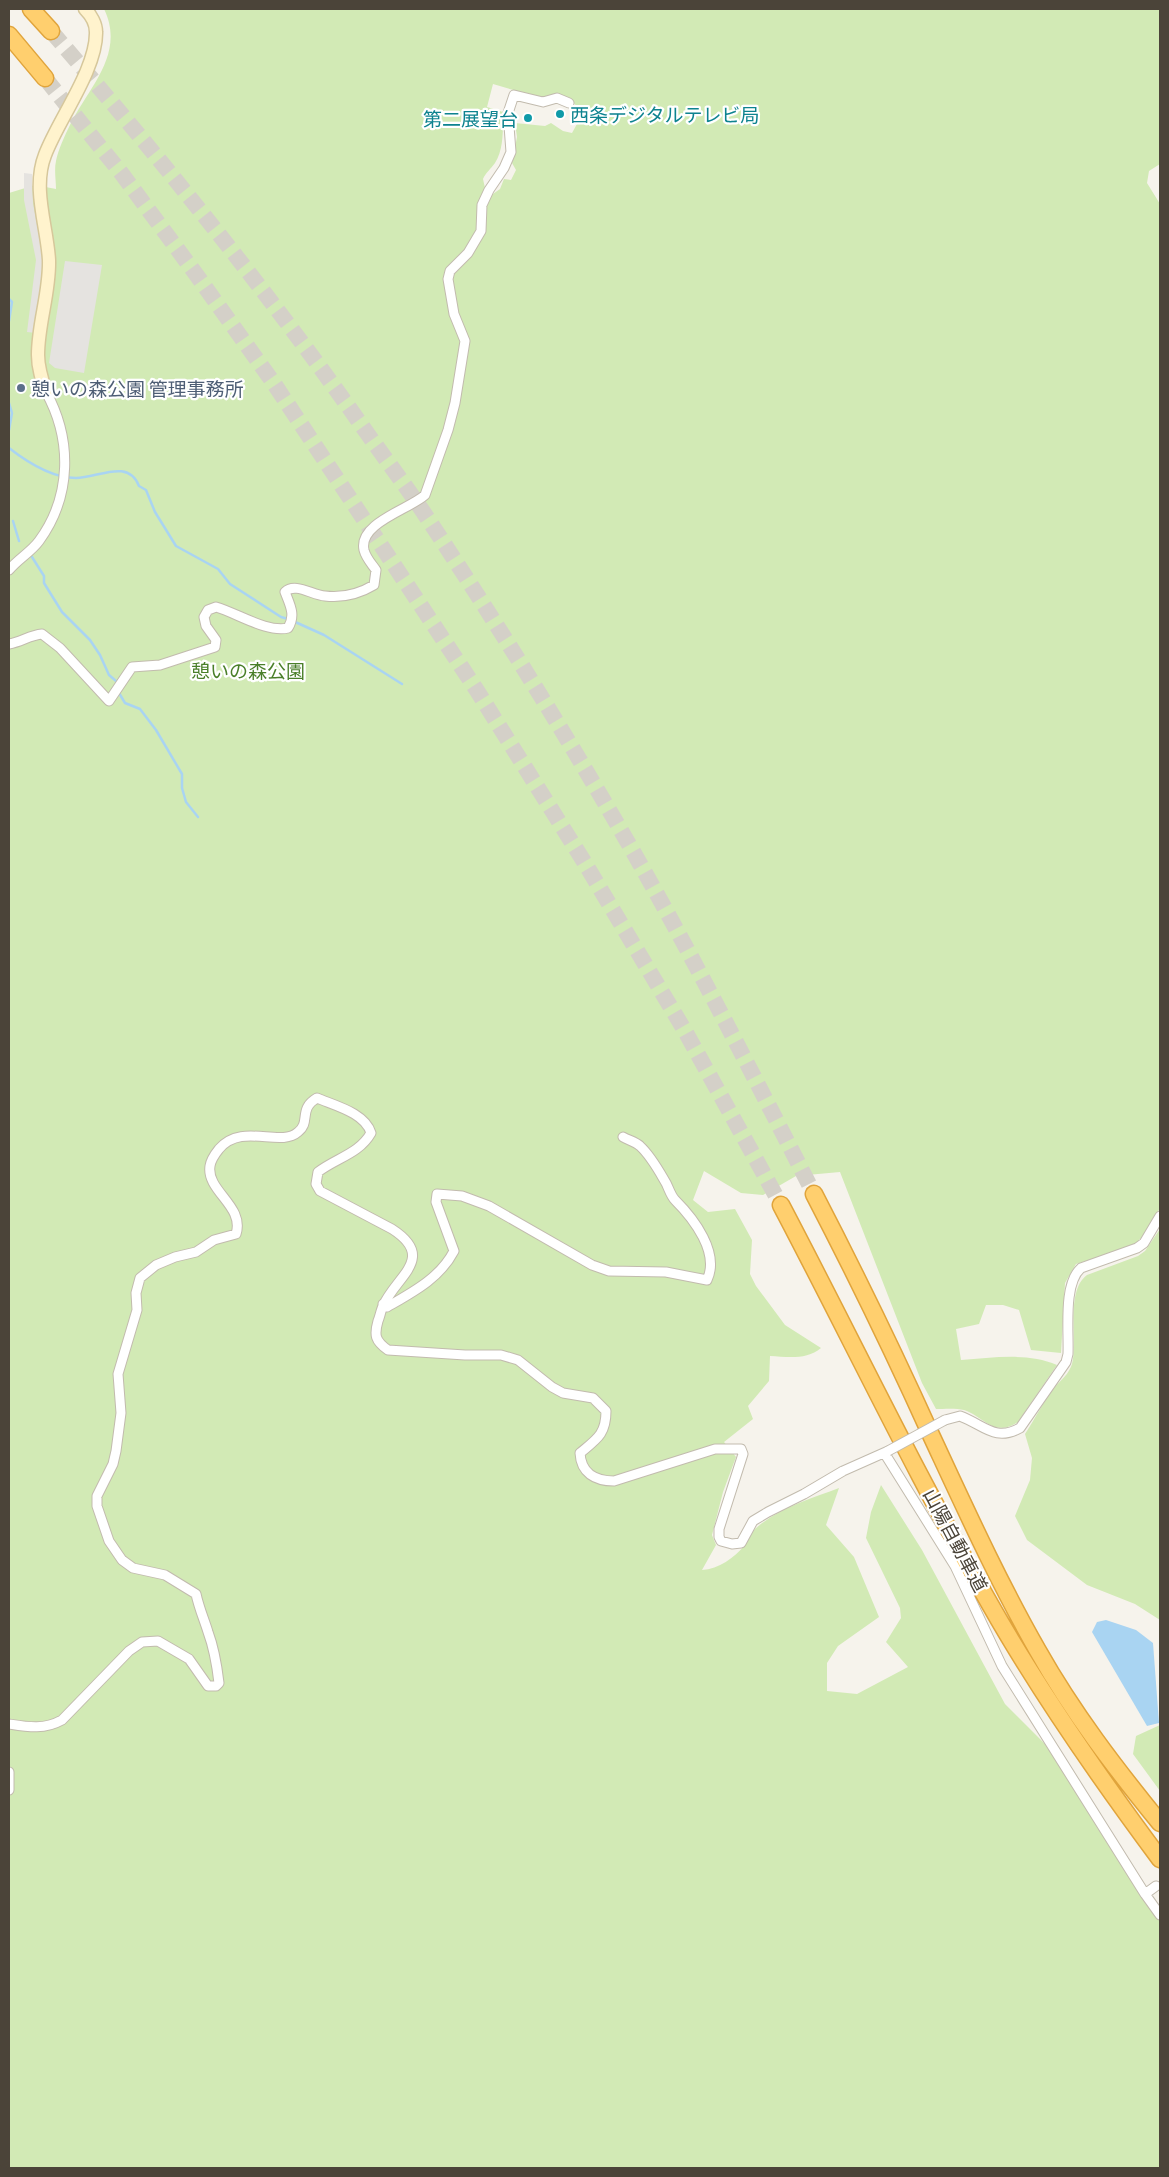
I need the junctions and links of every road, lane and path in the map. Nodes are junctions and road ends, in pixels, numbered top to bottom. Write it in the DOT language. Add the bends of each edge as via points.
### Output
graph roads {
  1 [pos="31,9"];
  2 [pos="85,9"];
  3 [pos="51,31"];
  4 [pos="9,35"];
  5 [pos="45,78"];
  6 [pos="569,103"];
  7 [pos="46,392"];
  8 [pos="9,570"];
  9 [pos="9,644"];
  10 [pos="623,1137"];
  11 [pos="814,1194"];
  12 [pos="780,1205"];
  13 [pos="1160,1216"];
  14 [pos="383,1304"];
  15 [pos="886,1452"];
  16 [pos="9,1724"];
  17 [pos="9,1772"];
  18 [pos="9,1790"];
  19 [pos="1160,1824"];
  20 [pos="1160,1859"];
  21 [pos="1156,1886"];
  22 [pos="1145,1894"];
  23 [pos="1160,1915"];
  1 -- 3 [label="highway"];
  2 -- 7 [label="street" via="96,32 93,53 50,142 42,162 39,186 49,261 38,354 40,376"];
  4 -- 5 [label="highway"];
  6 -- 9 [label="street" via="557,98 543,102 514,95 508,113 510,152 482,204 481,231 448,279 454,314 465,341 448,430 424,495 417,502 387,516 374,526 366,539 367,558 376,570 374,585 347,596 326,596 289,588 285,592 293,613 292,621 288,628 279,630 234,612 216,607 208,610 204,617 216,640 215,647 160,665 132,667 109,701 60,648 42,634"];
  7 -- 8 [label="street" via="64,440 64,482 52,518 39,541"];
  10 -- 14 [label="street" via="639,1145 695,1224 711,1257 707,1280 666,1272 609,1271 592,1265 489,1206 462,1196 437,1194 436,1202 454,1251 434,1277 387,1307"];
  11 -- 19 [label="highway, 山陽自動車道" via="877,1318 1016,1612 1089,1730"];
  12 -- 20 [label="highway, 山陽自動車道" via="991,1606 1060,1720"];
  13 -- 15 [label="street, bridge" via="1144,1243 1137,1248 1081,1268 1076,1273 1070,1287 1066,1362 1020,1428 1009,1434 998,1434 960,1416 945,1420"];
  14 -- 15 [label="street" via="375,1336 378,1343 388,1350 501,1355 518,1360 563,1393 593,1398 606,1411 606,1426 597,1439 580,1453 588,1474 600,1481 614,1481 715,1449 740,1448 743,1454 720,1523 721,1541 741,1543 753,1521 843,1471"];
  14 -- 16 [label="street" via="412,1263 412,1248 403,1236 320,1191 316,1184 318,1172 366,1141 371,1133 368,1123 318,1098 310,1102 305,1111 304,1125 290,1136 246,1135 224,1144 211,1161 209,1171 237,1217 236,1234 156,1265 140,1278 136,1293 137,1310 118,1374 121,1413 116,1451 99,1490 97,1506 110,1541 122,1560 133,1568 165,1575 196,1594 218,1668 219,1683 208,1686 189,1659 174,1649 158,1642 142,1642 62,1720 40,1728"];
  15 -- 22 [label="street" via="955,1566 1002,1666"];
  17 -- 18 [label="street"];
  21 -- 22 [label="street"];
  22 -- 23 [label="street"];
}
